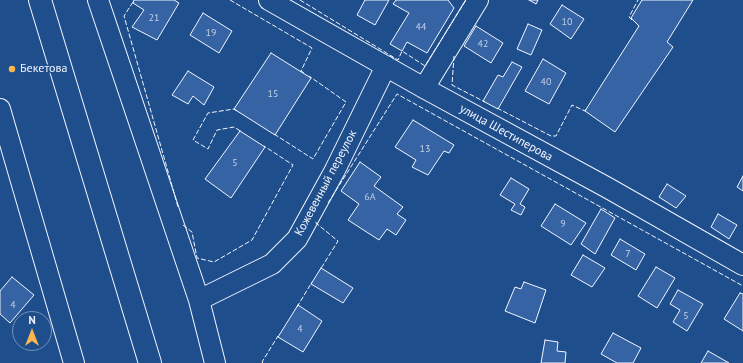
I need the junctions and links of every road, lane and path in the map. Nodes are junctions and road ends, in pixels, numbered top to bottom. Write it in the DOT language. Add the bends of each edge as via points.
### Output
graph roads {
  1 [pos="40,0"];
  2 [pos="98,0"];
  3 [pos="269,0"];
  4 [pos="478,0"];
  5 [pos="386,66"];
  6 [pos="424,88"];
  7 [pos="0,109"];
  8 [pos="743,265"];
  9 [pos="199,300"];
  10 [pos="74,363"];
  11 [pos="150,363"];
  12 [pos="215,363"];
  1 -- 11 [label="street"];
  2 -- 9 [label="street"];
  3 -- 5 [label="street, улица Шестиперова"];
  4 -- 6 [label="street"];
  5 -- 6 [label="street, улица Шестиперова"];
  5 -- 9 [label="street, Кожевенный переулок" via="336,170 297,239 272,264"];
  6 -- 8 [label="street, улица Шестиперова"];
  7 -- 10 [label="street"];
  9 -- 12 [label="street"];
}
